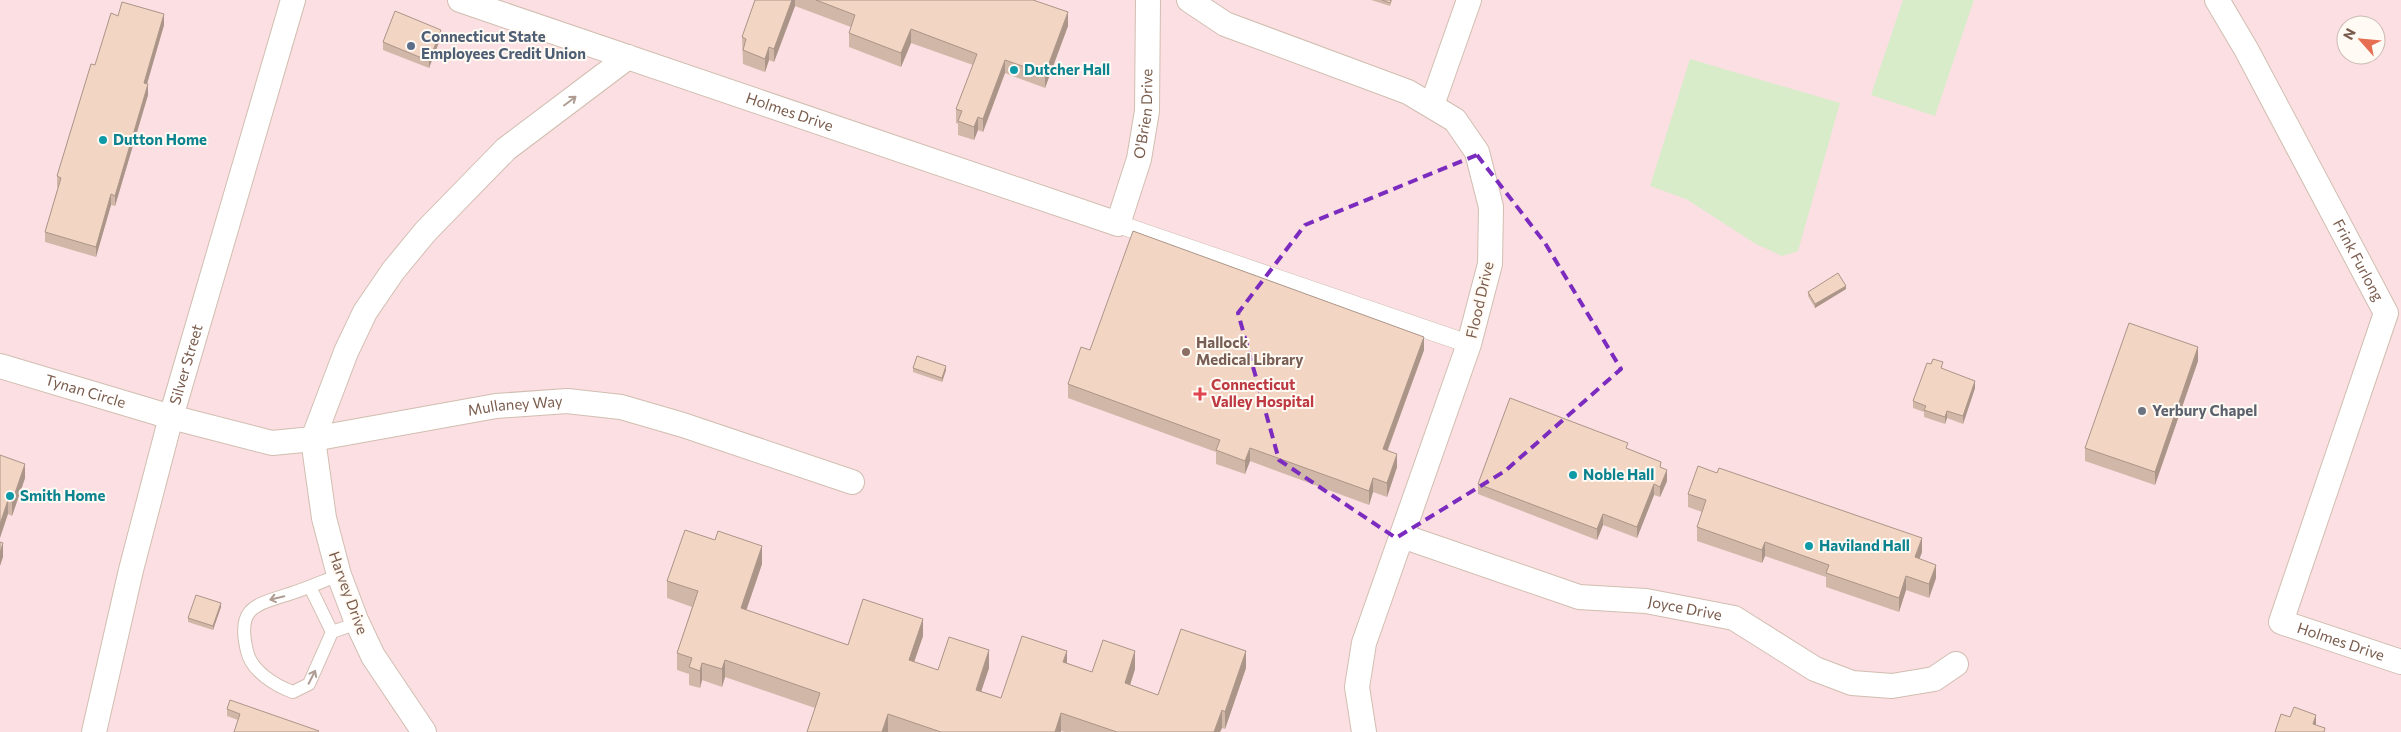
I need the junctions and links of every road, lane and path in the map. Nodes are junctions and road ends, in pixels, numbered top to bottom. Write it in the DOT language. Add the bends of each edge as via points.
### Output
graph roads {
  1 [pos="293,0"];
  2 [pos="460,0"];
  3 [pos="1148,0"];
  4 [pos="1189,0"];
  5 [pos="1468,0"];
  6 [pos="2217,0"];
  7 [pos="628,57"];
  8 [pos="1432,105"];
  9 [pos="1118,224"];
  10 [pos="1469,344"];
  11 [pos="0,366"];
  12 [pos="171,417"];
  13 [pos="313,439"];
  14 [pos="852,482"];
  15 [pos="1402,536"];
  16 [pos="339,574"];
  17 [pos="310,587"];
  18 [pos="2281,622"];
  19 [pos="358,624"];
  20 [pos="332,632"];
  21 [pos="2401,662"];
  22 [pos="1956,664"];
  23 [pos="94,732"];
  24 [pos="424,732"];
  25 [pos="1364,732"];
  1 -- 12 [label="street, Silver Street"];
  2 -- 7 [label="street, Holmes Drive"];
  3 -- 9 [label="street, O'Brien Drive" via="1147,111 1139,159"];
  4 -- 8 [label="street, Flood Drive" via="1225,24 1408,92"];
  5 -- 8 [label="street"];
  6 -- 18 [label="street, Frink Furlong" via="2251,57 2386,312"];
  7 -- 9 [label="street, Holmes Drive"];
  13 -- 7 [label="street, one-way" via="365,312 393,271 426,231 506,149"];
  8 -- 10 [label="street, Flood Drive" via="1454,120 1476,152 1491,207 1490,264"];
  9 -- 10 [label="street"];
  10 -- 15 [label="street, Flood Drive"];
  11 -- 12 [label="street, Tynan Circle"];
  12 -- 13 [label="street, Mullaney Way" via="272,443"];
  12 -- 23 [label="street, Silver Street" via="131,570"];
  13 -- 14 [label="street, Mullaney Way" via="496,406 567,400 621,407 657,417"];
  13 -- 16 [label="street, Harvey Drive" via="324,518"];
  15 -- 22 [label="street, Joyce Drive" via="1580,597 1646,601 1734,618 1815,669 1852,684 1892,686 1934,679"];
  15 -- 25 [label="street, Flood Drive" via="1364,643 1357,687"];
  16 -- 17 [label="lane"];
  16 -- 19 [label="street, Harvey Drive"];
  17 -- 20 [label="lane"];
  17 -- 20 [label="lane, one-way" via="255,606 242,631 248,659 276,686 293,692 309,684"];
  18 -- 21 [label="street, Holmes Drive"];
  19 -- 20 [label="lane"];
  19 -- 24 [label="street, Harvey Drive" via="373,656"];
}
